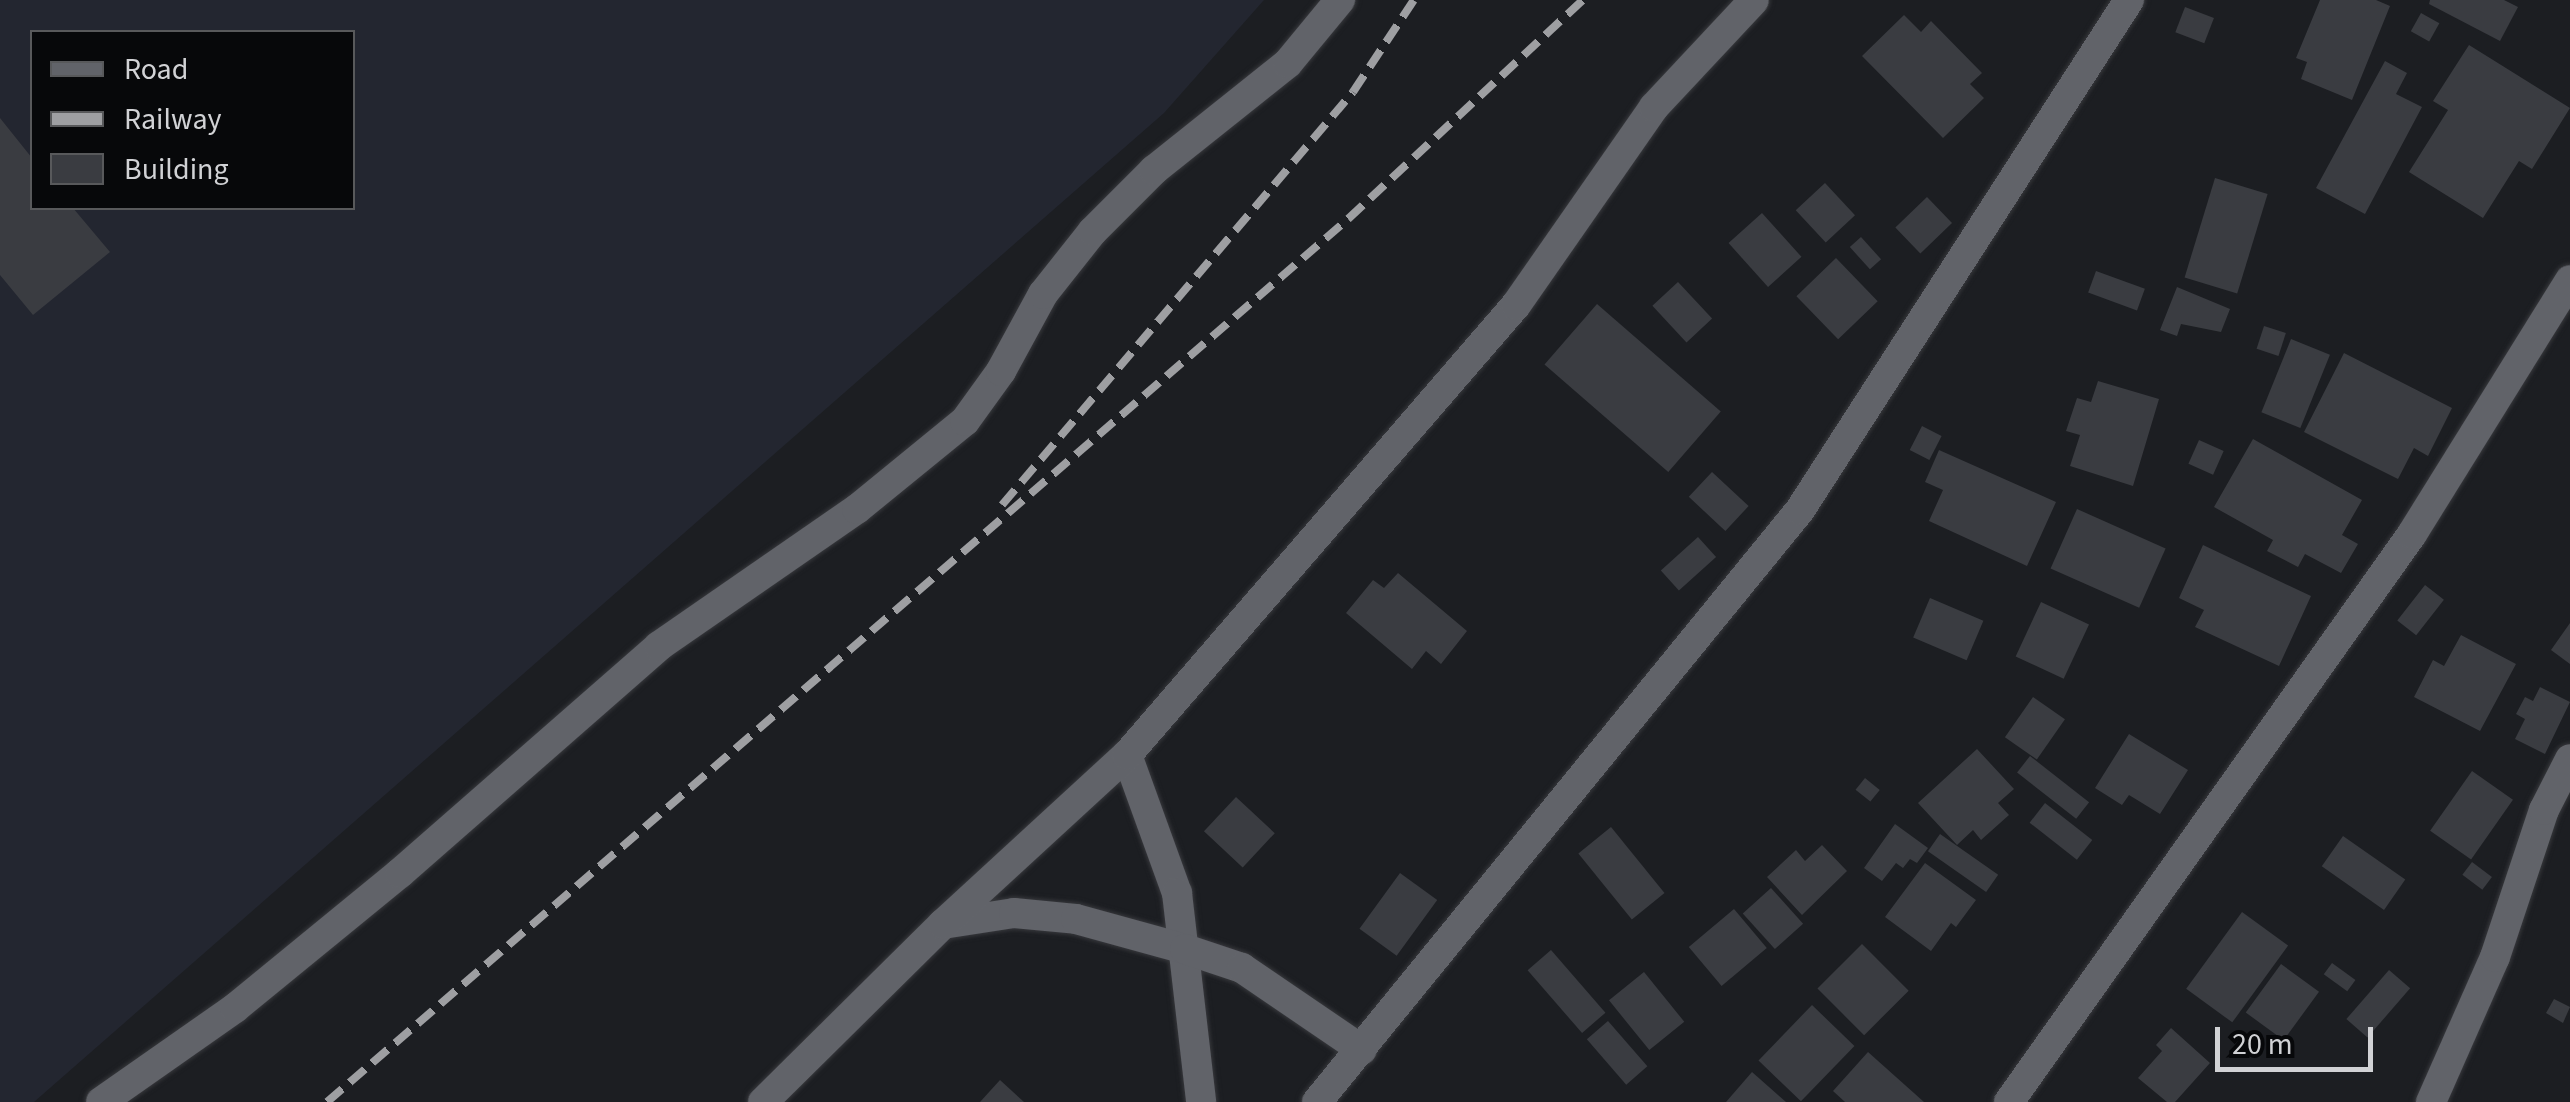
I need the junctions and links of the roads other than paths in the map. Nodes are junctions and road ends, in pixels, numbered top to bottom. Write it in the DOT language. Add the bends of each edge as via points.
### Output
graph roads {
  1 [pos="1340,0"];
  2 [pos="1754,0"];
  3 [pos="2128,0"];
  4 [pos="2570,280"];
  5 [pos="1127,755"];
  6 [pos="2570,759"];
  7 [pos="943,924"];
  8 [pos="1184,949"];
  9 [pos="1362,1050"];
  10 [pos="102,1102"];
  11 [pos="763,1102"];
  12 [pos="1201,1102"];
  13 [pos="1317,1102"];
  14 [pos="2009,1102"];
  15 [pos="2432,1102"];
  1 -- 10 [label="street" via="1288,64 1154,170 1094,232 1044,294 965,421 857,509 659,646 236,1008"];
  2 -- 5 [label="street" via="1654,107 1516,305"];
  3 -- 9 [label="street" via="1800,510"];
  4 -- 14 [label="street" via="2412,534"];
  5 -- 7 [label="street"];
  5 -- 8 [label="street" via="1177,893"];
  6 -- 15 [label="street" via="2544,810 2495,957"];
  7 -- 8 [label="street" via="1029,914 1076,919"];
  7 -- 11 [label="street"];
  8 -- 9 [label="street" via="1242,968"];
  8 -- 12 [label="street"];
  9 -- 13 [label="street"];
}
